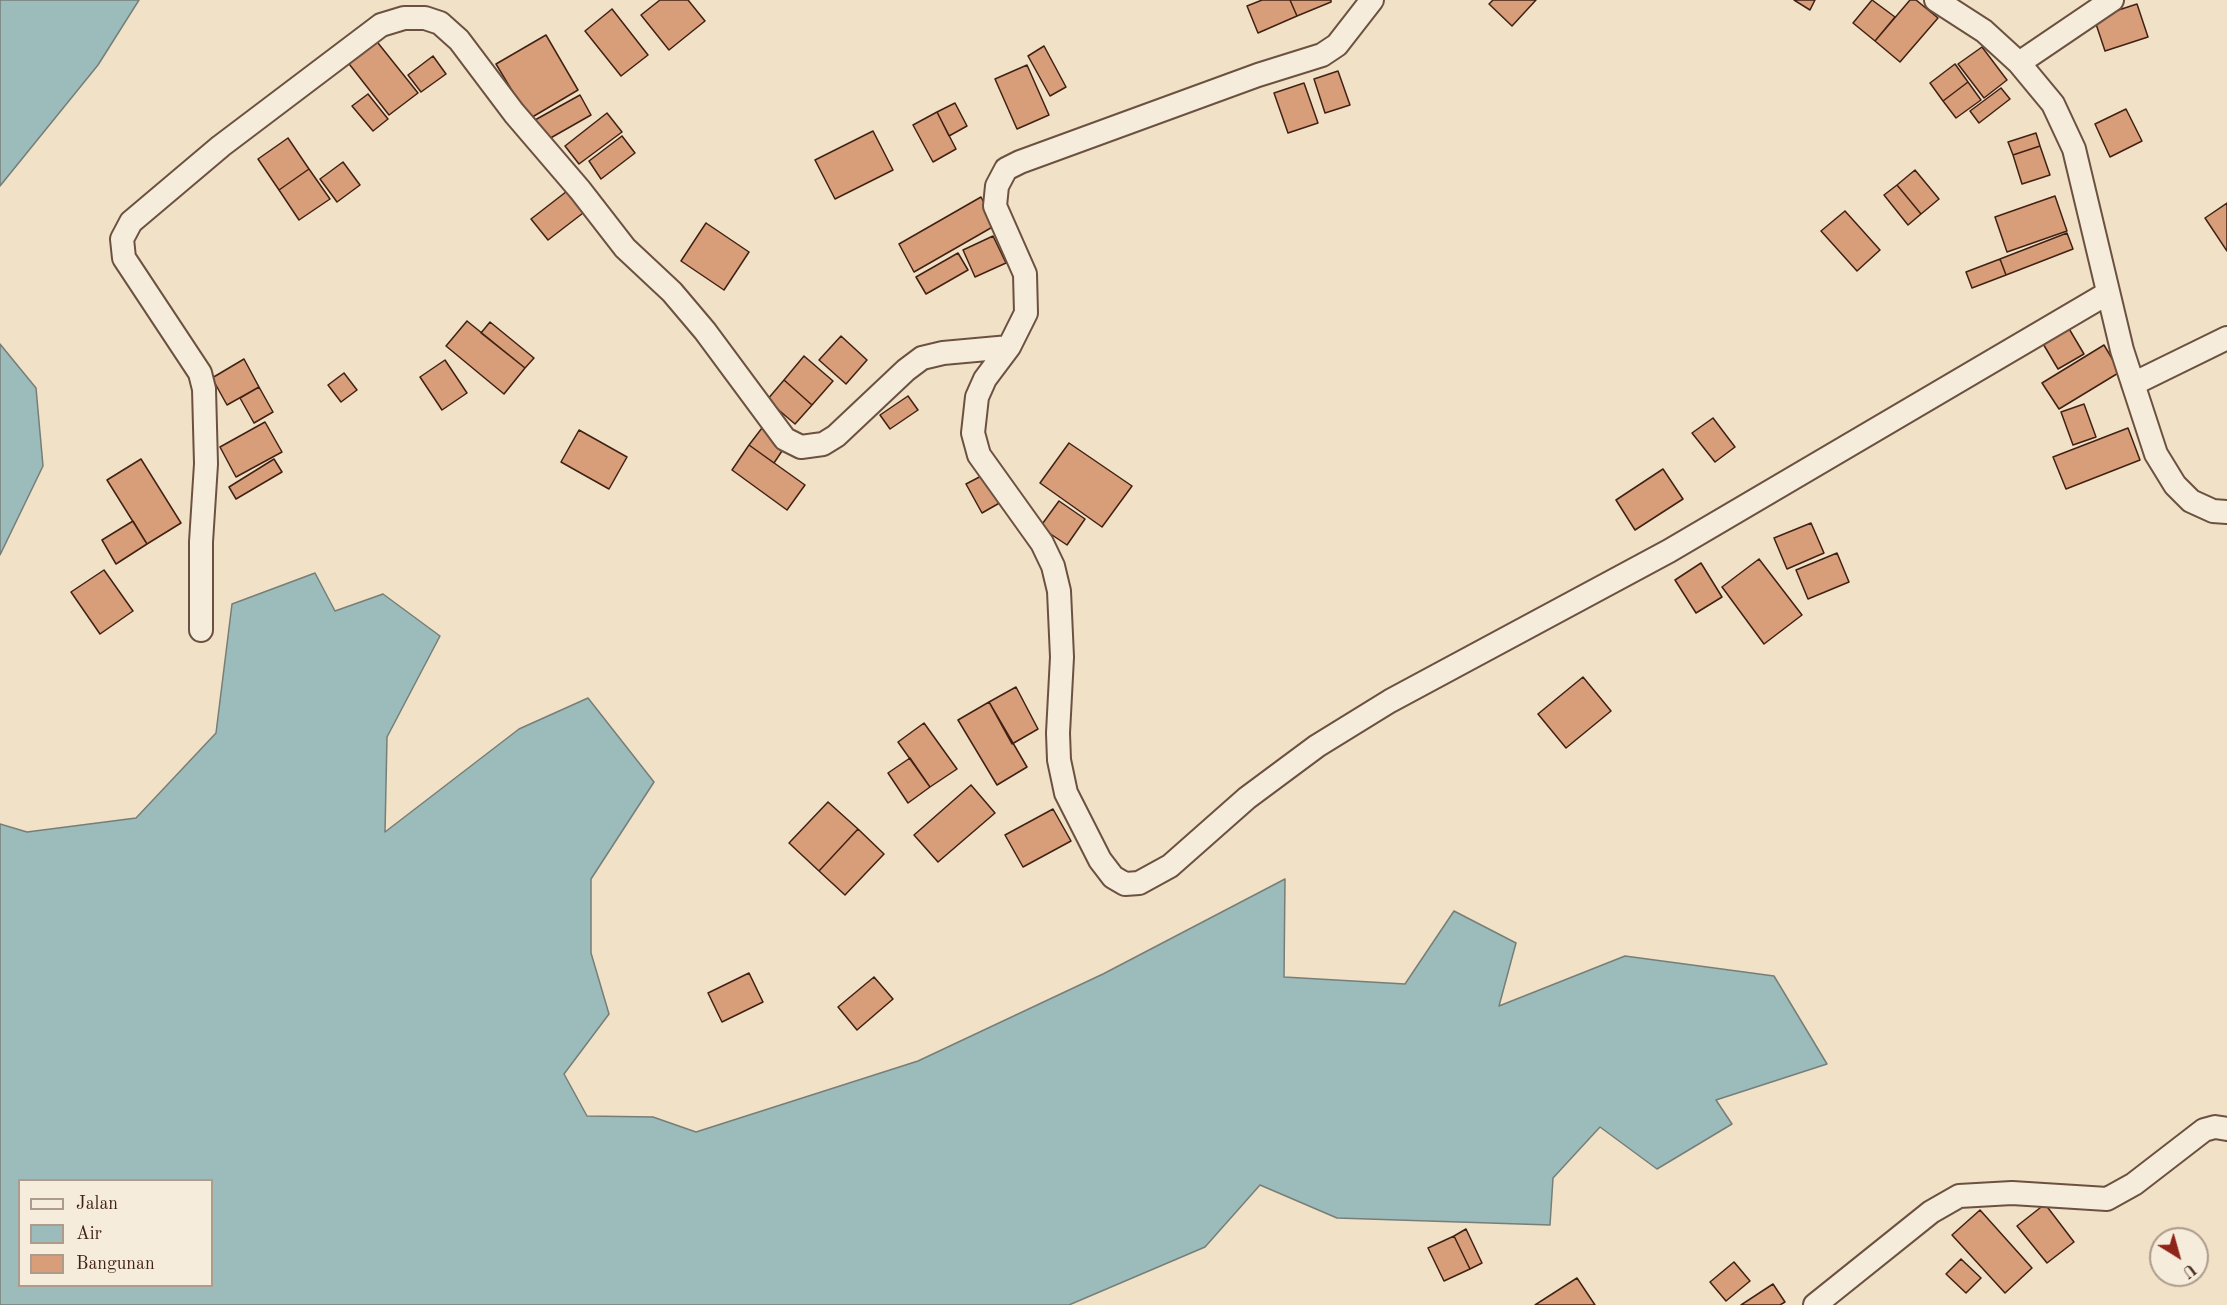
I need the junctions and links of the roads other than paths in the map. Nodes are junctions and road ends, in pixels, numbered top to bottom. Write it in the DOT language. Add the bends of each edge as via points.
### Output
graph roads {
  1 [pos="1372,0"];
  2 [pos="1936,0"];
  3 [pos="2112,0"];
  4 [pos="2019,63"];
  5 [pos="2108,293"];
  6 [pos="2227,338"];
  7 [pos="1009,347"];
  8 [pos="2133,384"];
  9 [pos="2227,512"];
  10 [pos="201,630"];
  11 [pos="2227,1129"];
  12 [pos="1815,1305"];
  1 -- 7 [label="street" via="1337,45 1322,55 1006,169 997,186 995,206 1025,273 1026,290 1026,313"];
  2 -- 4 [label="street" via="1984,31"];
  3 -- 4 [label="street"];
  4 -- 5 [label="street" via="2053,104 2074,149"];
  5 -- 7 [label="street" via="1669,550 1390,700 1317,746 1247,798 1170,866 1139,883 1125,884 1113,877 1100,860 1066,793 1059,760 1062,657 1059,591 1053,566 1042,543 979,455 973,433 977,397"];
  5 -- 8 [label="street"];
  6 -- 8 [label="street"];
  7 -- 10 [label="street" via="943,352 922,358 823,444 801,447 785,439 705,331 626,248 459,40 440,23 425,18 404,18 381,25 221,146 131,222 122,239 124,258 200,373 204,390"];
  8 -- 9 [label="street" via="2156,454 2175,485 2191,501 2213,511"];
  11 -- 12 [label="street" via="2204,1130 2134,1184 2107,1199 2012,1192 1959,1196 1931,1212"];
}
